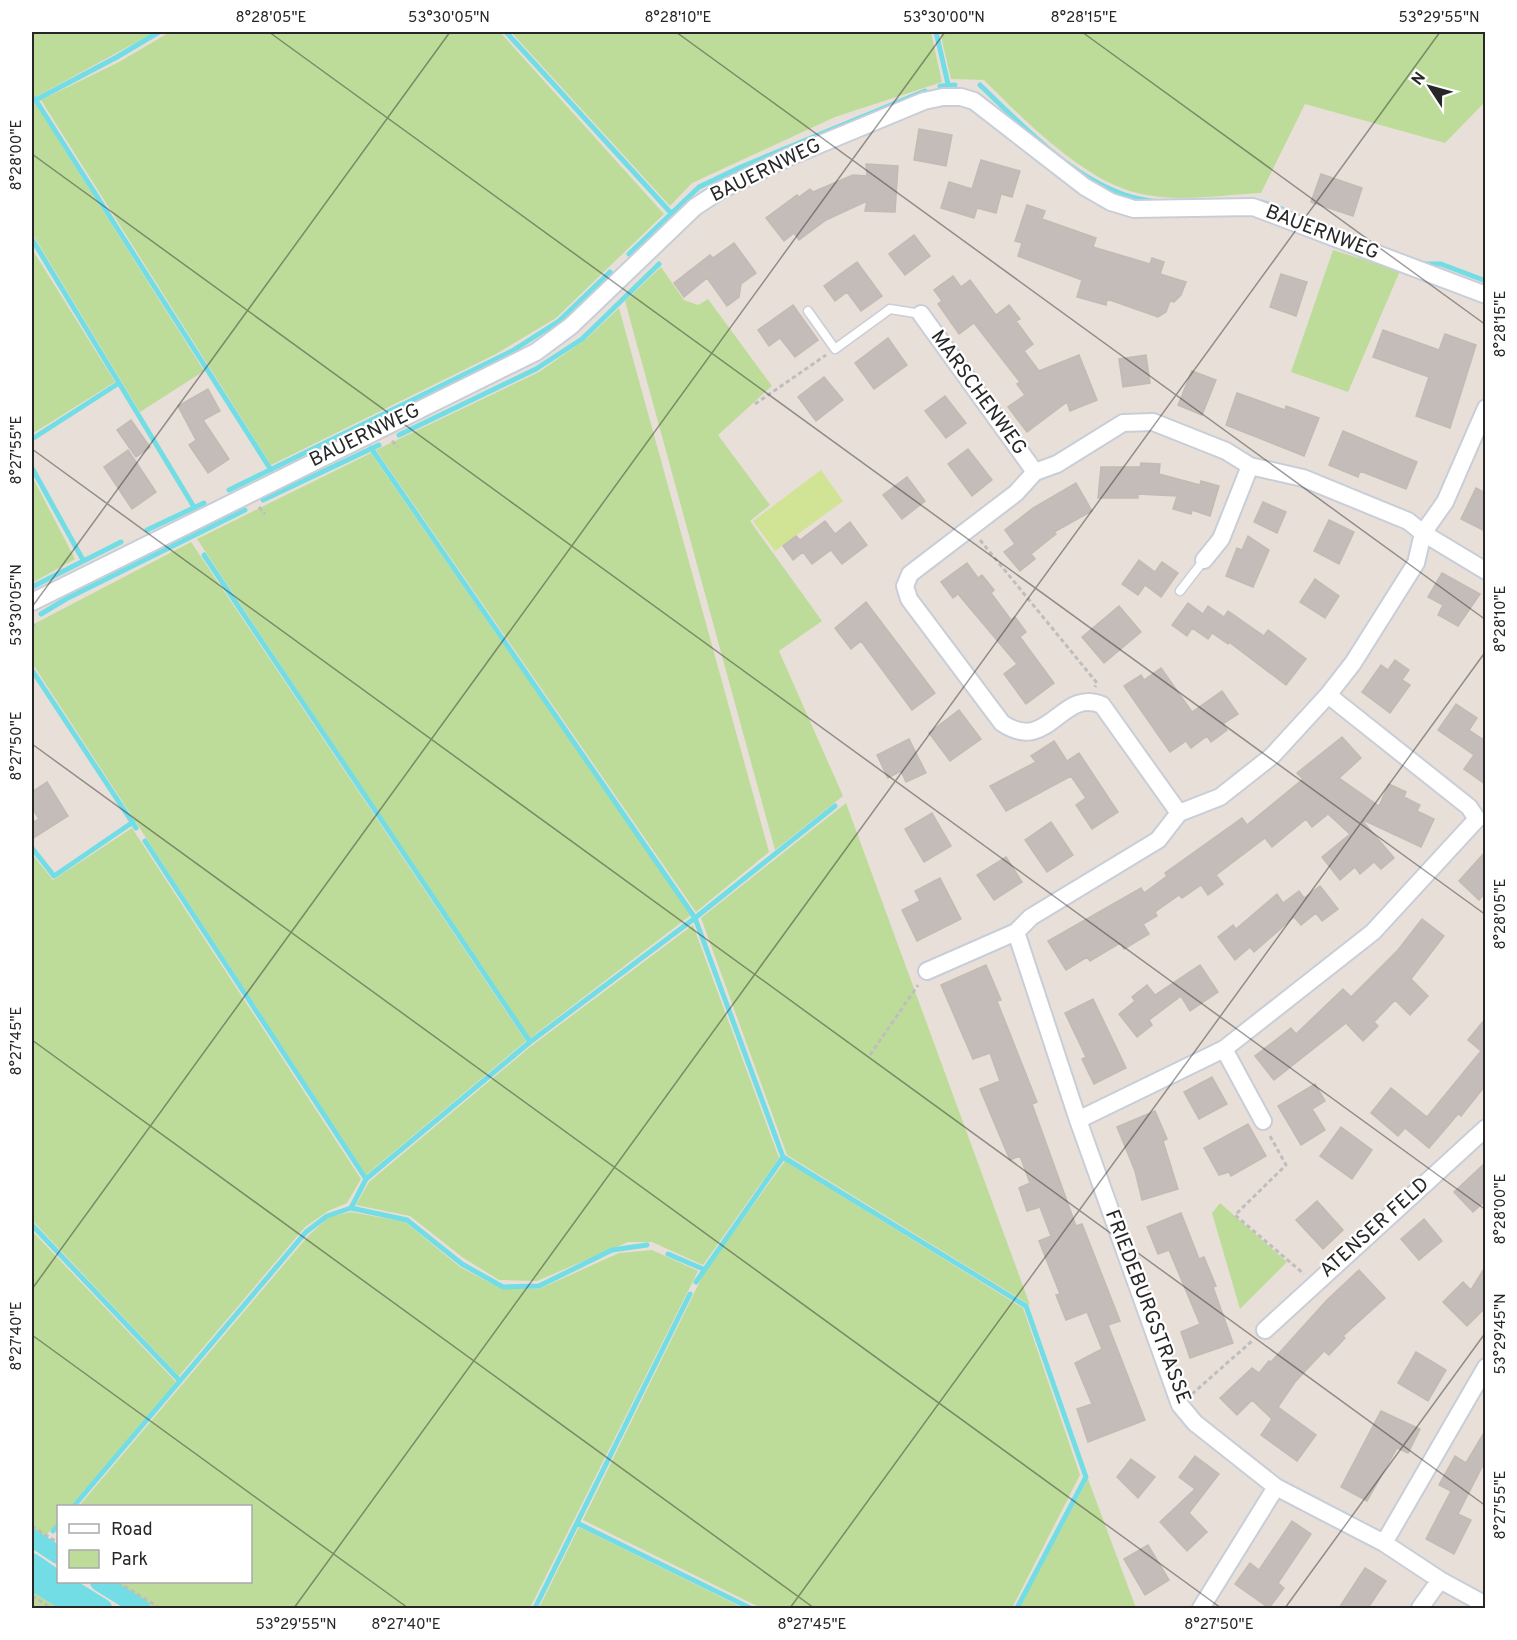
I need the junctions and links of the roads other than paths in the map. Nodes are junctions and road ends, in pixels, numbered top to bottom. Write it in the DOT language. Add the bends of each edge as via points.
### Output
graph roads {
  1 [pos="1485,296"];
  2 [pos="808,311"];
  3 [pos="921,314"];
  4 [pos="1485,408"];
  5 [pos="1250,466"];
  6 [pos="1035,472"];
  7 [pos="1422,533"];
  8 [pos="1203,560"];
  9 [pos="1485,571"];
  10 [pos="1180,591"];
  11 [pos="32,602"];
  12 [pos="1328,695"];
  13 [pos="1179,813"];
  14 [pos="1481,822"];
  15 [pos="1016,932"];
  16 [pos="927,971"];
  17 [pos="1224,1049"];
  18 [pos="1078,1120"];
  19 [pos="1263,1121"];
  20 [pos="1485,1128"];
  21 [pos="1265,1330"];
  22 [pos="1485,1367"];
  23 [pos="1276,1487"];
  24 [pos="1384,1543"];
  25 [pos="1440,1580"];
  26 [pos="1485,1605"];
  27 [pos="1201,1608"];
  28 [pos="1420,1608"];
  1 -- 11 [label="street, BAUERNWEG" via="1254,207 1134,209 1111,202 1085,187 974,101 943,97 882,117 721,190 695,207 571,326 536,352"];
  2 -- 3 [label="lane" via="835,349 890,309"];
  3 -- 6 [label="street, MARSCHENWEG"];
  4 -- 7 [label="street" via="1445,502"];
  5 -- 6 [label="street" via="1226,451 1153,422 1123,423 1057,464"];
  5 -- 7 [label="street" via="1303,477 1408,521"];
  5 -- 8 [label="street" via="1221,539"];
  6 -- 13 [label="street" via="1016,493 910,574 905,586 909,599 1002,723 1016,733 1037,732 1081,701 1092,700 1102,705"];
  7 -- 9 [label="street"];
  7 -- 12 [label="street" via="1416,563 1353,663"];
  8 -- 10 [label="lane"];
  12 -- 13 [label="street" via="1272,756 1220,797"];
  12 -- 14 [label="street" via="1468,807"];
  13 -- 15 [label="street" via="1158,840 1031,917"];
  14 -- 17 [label="street" via="1373,932"];
  15 -- 16 [label="street"];
  15 -- 18 [label="street, FRIEDEBURGSTRASSE"];
  17 -- 18 [label="street"];
  17 -- 19 [label="street"];
  18 -- 23 [label="street, FRIEDEBURGSTRASSE" via="1180,1405 1195,1423"];
  20 -- 21 [label="street, ATENSER FELD"];
  22 -- 24 [label="street"];
  23 -- 24 [label="street, FRIEDEBURGSTRASSE"];
  23 -- 27 [label="street"];
  24 -- 25 [label="street, FRIEDEBURGSTRASSE"];
  25 -- 26 [label="street, FRIEDEBURGSTRASSE"];
  25 -- 28 [label="street"];
}
